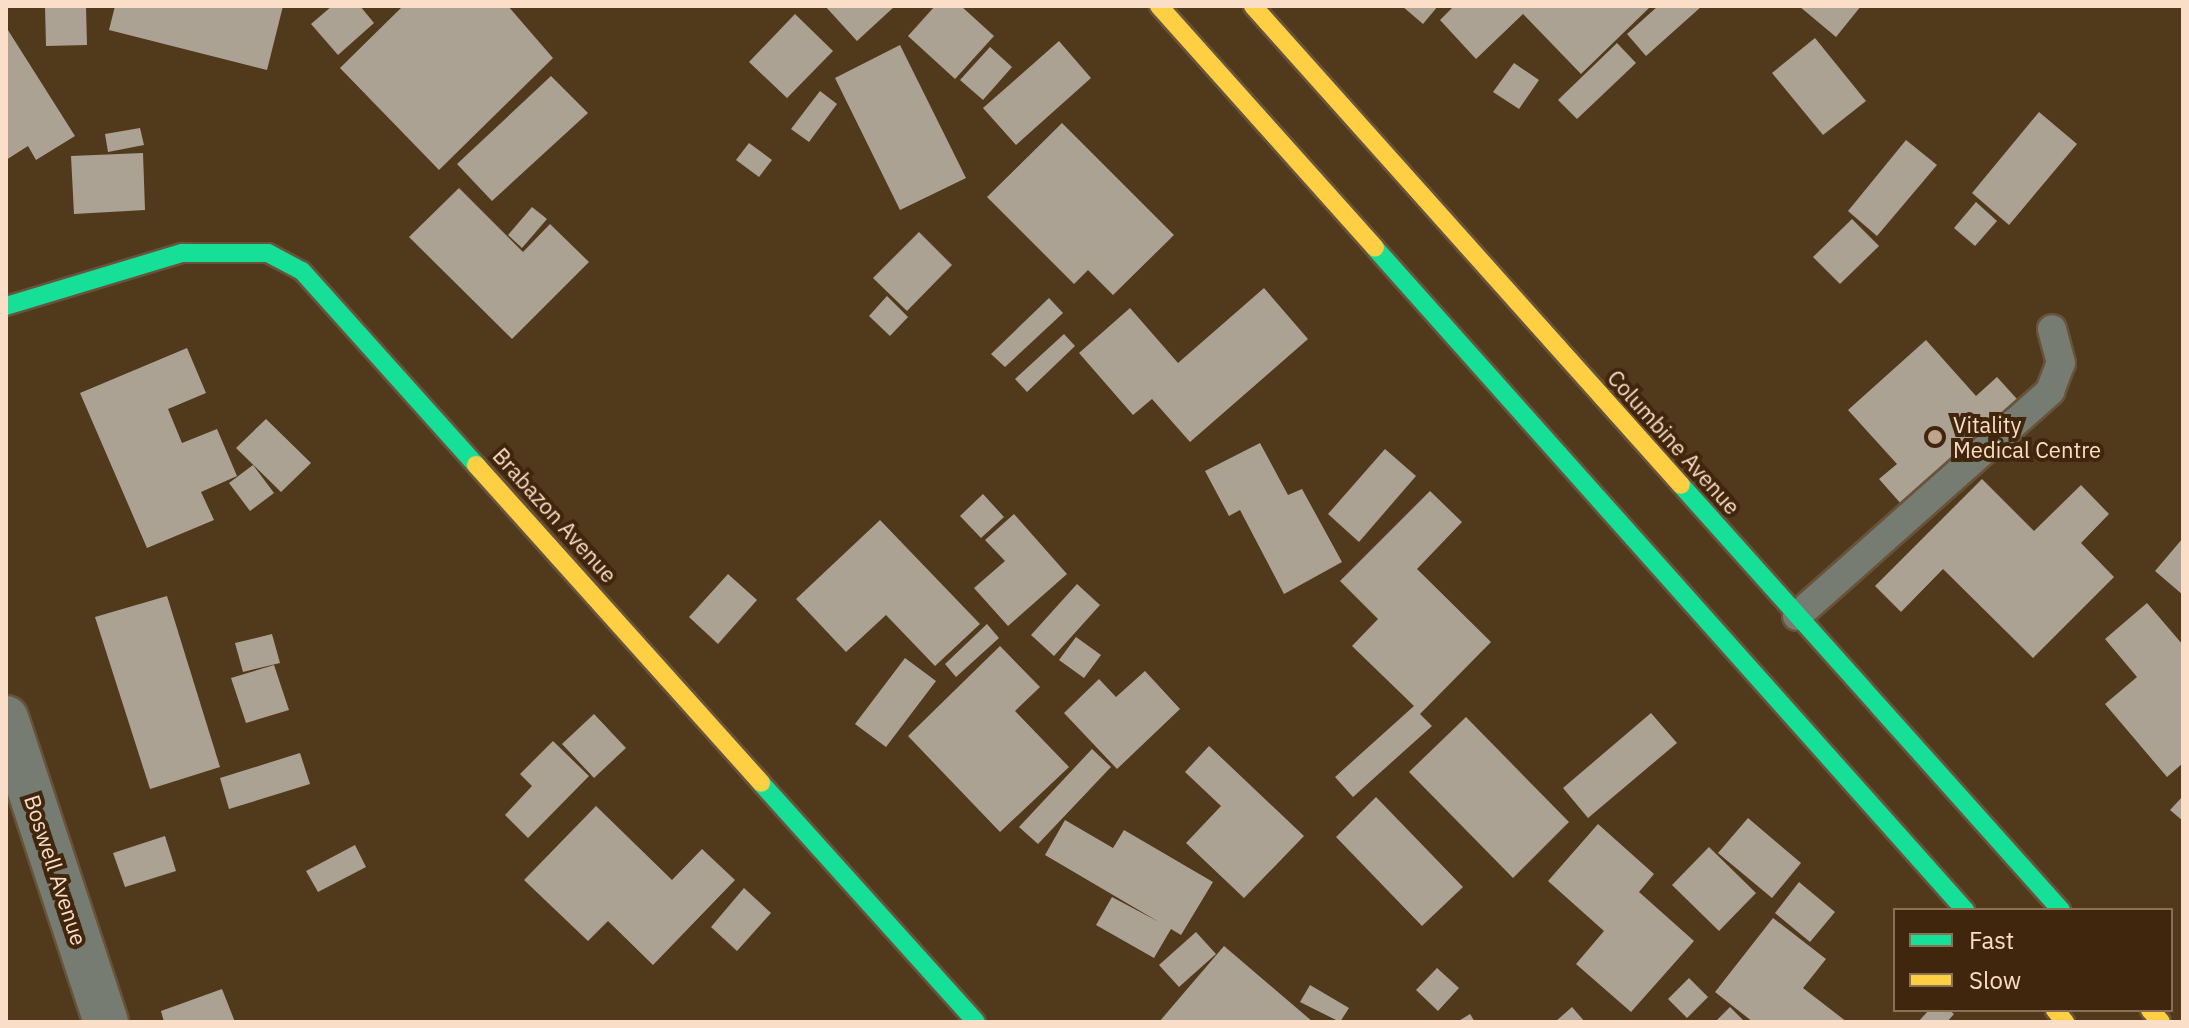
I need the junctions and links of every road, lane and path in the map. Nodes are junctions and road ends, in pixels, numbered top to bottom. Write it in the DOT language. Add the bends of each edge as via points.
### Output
graph roads {
  1 [pos="1159,6"];
  2 [pos="1253,6"];
  3 [pos="6,306"];
  4 [pos="2052,329"];
  5 [pos="1797,616"];
  6 [pos="6,718"];
  7 [pos="1963,908"];
  8 [pos="2059,908"];
  9 [pos="106,1022"];
  10 [pos="976,1022"];
  1 -- 7 [label="main road" via="1637,531"];
  2 -- 5 [label="main road, Columbine Avenue" via="1683,499"];
  3 -- 10 [label="main road, Brabazon Avenue" via="182,253 268,253 302,271"];
  4 -- 5 [label="lane" via="2061,363 2050,391"];
  5 -- 8 [label="main road, Columbine Avenue"];
  6 -- 9 [label="street, Boswell Avenue"];
}
